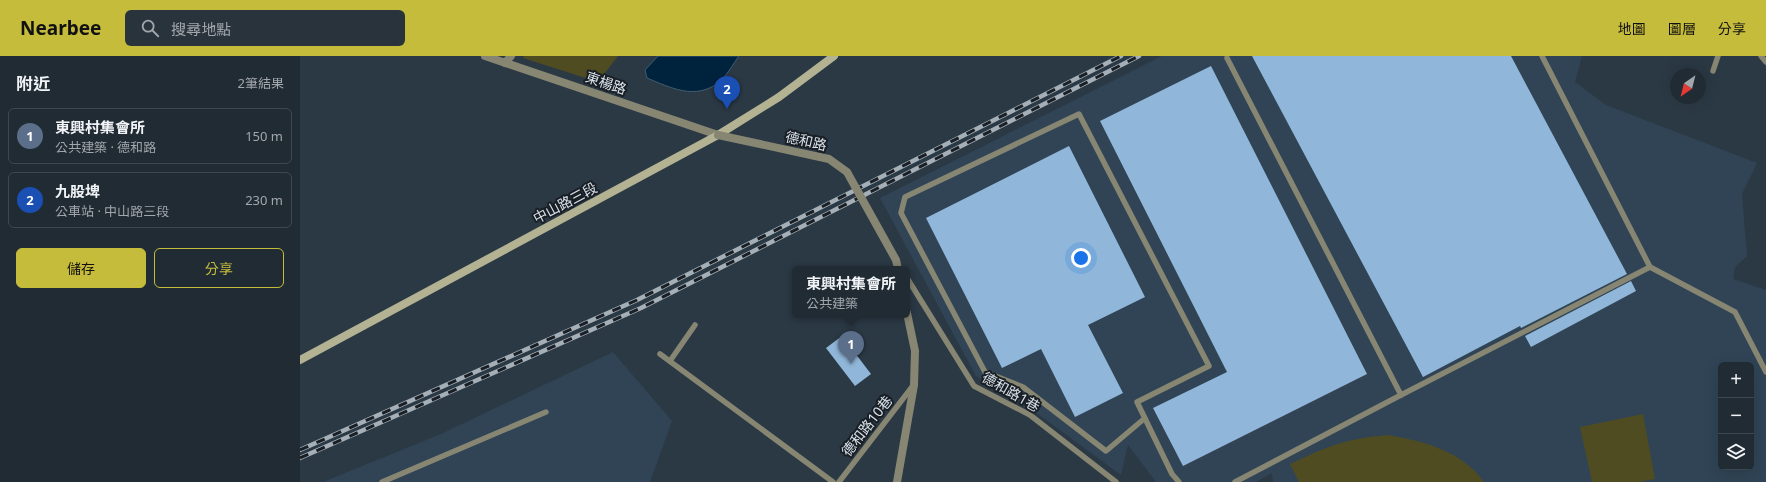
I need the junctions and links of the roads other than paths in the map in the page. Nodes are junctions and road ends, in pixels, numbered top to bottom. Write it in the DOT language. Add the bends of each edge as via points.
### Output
graph roads {
  1 [pos="485,56"];
  2 [pos="511,56"];
  3 [pos="834,56"];
  4 [pos="1542,56"];
  5 [pos="1718,56"];
  6 [pos="1761,56"];
  7 [pos="1227,58"];
  8 [pos="1766,62"];
  9 [pos="505,63"];
  10 [pos="1713,71"];
  11 [pos="718,135"];
  12 [pos="896,260"];
  13 [pos="897,266"];
  14 [pos="899,266"];
  15 [pos="1650,267"];
  16 [pos="910,283"];
  17 [pos="908,318"];
  18 [pos="695,325"];
  19 [pos="660,354"];
  20 [pos="300,360"];
  21 [pos="670,361"];
  22 [pos="1766,372"];
  23 [pos="914,385"];
  24 [pos="1401,395"];
  25 [pos="546,412"];
  26 [pos="1145,418"];
  27 [pos="382,482"];
  28 [pos="833,482"];
  29 [pos="839,482"];
  30 [pos="897,482"];
  31 [pos="1116,482"];
  32 [pos="1179,482"];
  33 [pos="1235,482"];
  1 -- 9 [label="street, 東楊路"];
  2 -- 9 [label="street"];
  3 -- 11 [label="street, 中山路三段" via="779,97"];
  4 -- 15 [label="lane"];
  5 -- 10 [label="lane"];
  6 -- 8 [label="lane"];
  7 -- 24 [label="lane"];
  9 -- 11 [label="street, 東楊路"];
  11 -- 12 [label="street, 德和路, bridge" via="829,159 847,172"];
  11 -- 20 [label="street, 中山路三段"];
  12 -- 13 [label="street, 德和路, bridge"];
  12 -- 14 [label="lane, bridge"];
  15 -- 22 [label="lane" via="1735,312"];
  15 -- 24 [label="lane"];
  16 -- 31 [label="lane, 德和路1巷" via="974,386 1030,415"];
  17 -- 23 [label="street" via="915,351"];
  18 -- 21 [label="lane"];
  19 -- 21 [label="lane"];
  21 -- 28 [label="lane"];
  23 -- 29 [label="lane, 德和路10巷"];
  23 -- 30 [label="street"];
  24 -- 33 [label="lane"];
  25 -- 27 [label="lane"];
  26 -- 26 [label="lane" via="1138,402 1209,366 1079,114 905,197 901,213 986,372 1023,387 1106,451"];
  26 -- 32 [label="lane" via="1172,474"];
}
